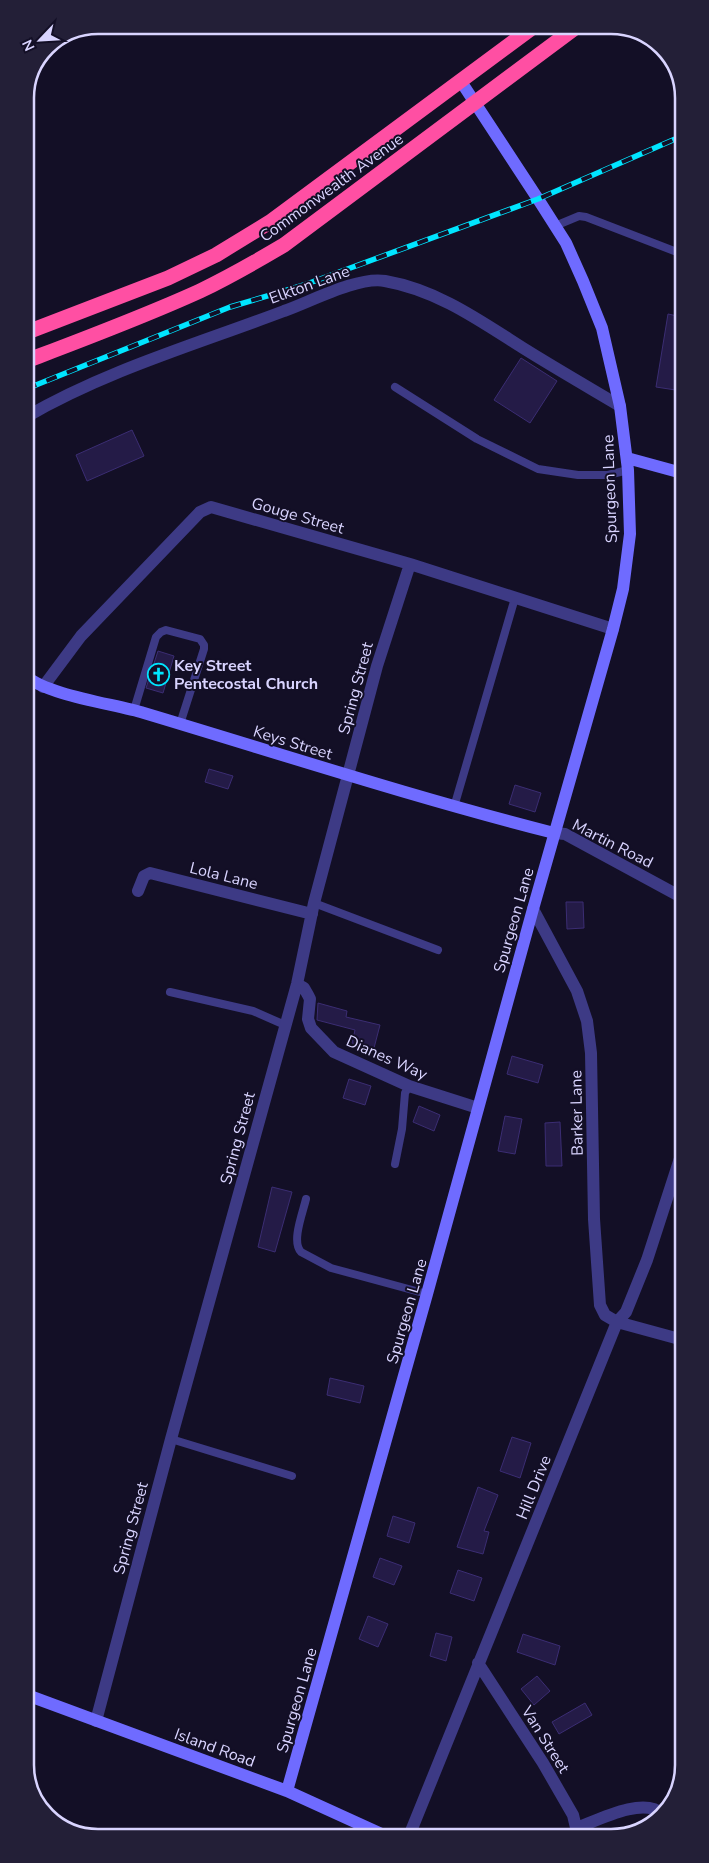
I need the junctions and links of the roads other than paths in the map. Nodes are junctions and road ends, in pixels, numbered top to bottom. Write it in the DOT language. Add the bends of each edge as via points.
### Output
graph roads {
  1 [pos="524,34"];
  2 [pos="567,34"];
  3 [pos="460,80"];
  4 [pos="475,102"];
  5 [pos="270,222"];
  6 [pos="555,226"];
  7 [pos="284,245"];
  8 [pos="675,251"];
  9 [pos="56,322"];
  10 [pos="34,330"];
  11 [pos="66,346"];
  12 [pos="34,358"];
  13 [pos="395,387"];
  14 [pos="620,406"];
  15 [pos="34,413"];
  16 [pos="628,464"];
  17 [pos="675,471"];
  18 [pos="410,564"];
  19 [pos="515,598"];
  20 [pos="613,629"];
  21 [pos="34,683"];
  22 [pos="43,687"];
  23 [pos="134,710"];
  24 [pos="180,724"];
  25 [pos="348,776"];
  26 [pos="454,807"];
  27 [pos="554,833"];
  28 [pos="138,891"];
  29 [pos="675,894"];
  30 [pos="313,908"];
  31 [pos="533,909"];
  32 [pos="438,950"];
  33 [pos="296,984"];
  34 [pos="170,992"];
  35 [pos="285,1025"];
  36 [pos="410,1086"];
  37 [pos="478,1108"];
  38 [pos="395,1164"];
  39 [pos="675,1174"];
  40 [pos="306,1199"];
  41 [pos="428,1294"];
  42 [pos="617,1322"];
  43 [pos="675,1338"];
  44 [pos="171,1439"];
  45 [pos="292,1476"];
  46 [pos="478,1663"];
  47 [pos="34,1698"];
  48 [pos="96,1721"];
  49 [pos="287,1791"];
  50 [pos="655,1811"];
  51 [pos="372,1829"];
  52 [pos="412,1829"];
  53 [pos="577,1829"];
  54 [pos="585,1829"];
  1 -- 3 [label="highway, Commonwealth Avenue"];
  2 -- 4 [label="highway, Commonwealth Avenue"];
  3 -- 4 [label="street, Spurgeon Lane"];
  3 -- 5 [label="highway, Commonwealth Avenue"];
  4 -- 6 [label="street, Spurgeon Lane"];
  4 -- 7 [label="highway, Commonwealth Avenue"];
  5 -- 7 [label="highway"];
  5 -- 9 [label="highway, Commonwealth Avenue" via="216,255 168,278"];
  6 -- 8 [label="lane" via="579,216 586,217"];
  6 -- 14 [label="street, Spurgeon Lane" via="602,328"];
  7 -- 11 [label="highway, Commonwealth Avenue" via="200,291"];
  9 -- 10 [label="highway, Commonwealth Avenue"];
  9 -- 11 [label="highway"];
  11 -- 12 [label="highway, Commonwealth Avenue"];
  13 -- 16 [label="lane" via="476,439 538,469 578,475 608,475"];
  14 -- 15 [label="street, Elkton Lane" via="455,305 409,286 382,280 346,286 163,354 93,383"];
  14 -- 16 [label="street, Spurgeon Lane"];
  16 -- 17 [label="street"];
  16 -- 20 [label="street, Spurgeon Lane" via="630,534 623,588"];
  18 -- 19 [label="street, Gouge Street"];
  18 -- 22 [label="street, Gouge Street" via="211,508 203,509 81,636"];
  18 -- 25 [label="street, Spring Street" via="377,666"];
  19 -- 20 [label="street, Gouge Street"];
  19 -- 26 [label="lane"];
  20 -- 27 [label="street, Spurgeon Lane"];
  21 -- 22 [label="street, Keys Street"];
  22 -- 23 [label="street, Keys Street"];
  23 -- 24 [label="street, Keys Street"];
  23 -- 24 [label="lane" via="160,632 166,630 200,639 204,649"];
  24 -- 25 [label="street, Keys Street"];
  25 -- 26 [label="street, Keys Street"];
  25 -- 30 [label="street, Spring Street"];
  26 -- 27 [label="street, Keys Street"];
  27 -- 29 [label="street, Martin Road" via="565,834"];
  27 -- 31 [label="street, Spurgeon Lane"];
  28 -- 30 [label="street, Lola Lane" via="144,876 150,873"];
  30 -- 32 [label="lane"];
  30 -- 33 [label="street, Spring Street"];
  31 -- 37 [label="street, Spurgeon Lane"];
  31 -- 42 [label="street, Barker Lane" via="576,991 587,1021 591,1053 594,1220 600,1305 605,1315"];
  33 -- 35 [label="street, Spring Street"];
  33 -- 36 [label="street, Dianes Way" via="304,988 310,1000 308,1019 311,1028 334,1052"];
  34 -- 35 [label="lane" via="253,1011"];
  35 -- 44 [label="street, Spring Street"];
  36 -- 37 [label="street, Dianes Way"];
  36 -- 38 [label="lane" via="405,1093"];
  37 -- 41 [label="street, Spurgeon Lane"];
  39 -- 42 [label="street, Hill Drive" via="647,1260 626,1312"];
  40 -- 41 [label="lane" via="296,1241 301,1252 331,1268"];
  41 -- 49 [label="street, Spurgeon Lane"];
  42 -- 43 [label="street"];
  42 -- 46 [label="street, Hill Drive"];
  44 -- 45 [label="lane"];
  44 -- 48 [label="street, Spring Street"];
  46 -- 52 [label="street, Hill Drive"];
  46 -- 53 [label="street, Van Street" via="543,1764 573,1815"];
  47 -- 48 [label="street, Island Road"];
  48 -- 49 [label="street, Island Road"];
  49 -- 51 [label="street, Island Road"];
  50 -- 54 [label="street" via="644,1807 629,1809"];
}
